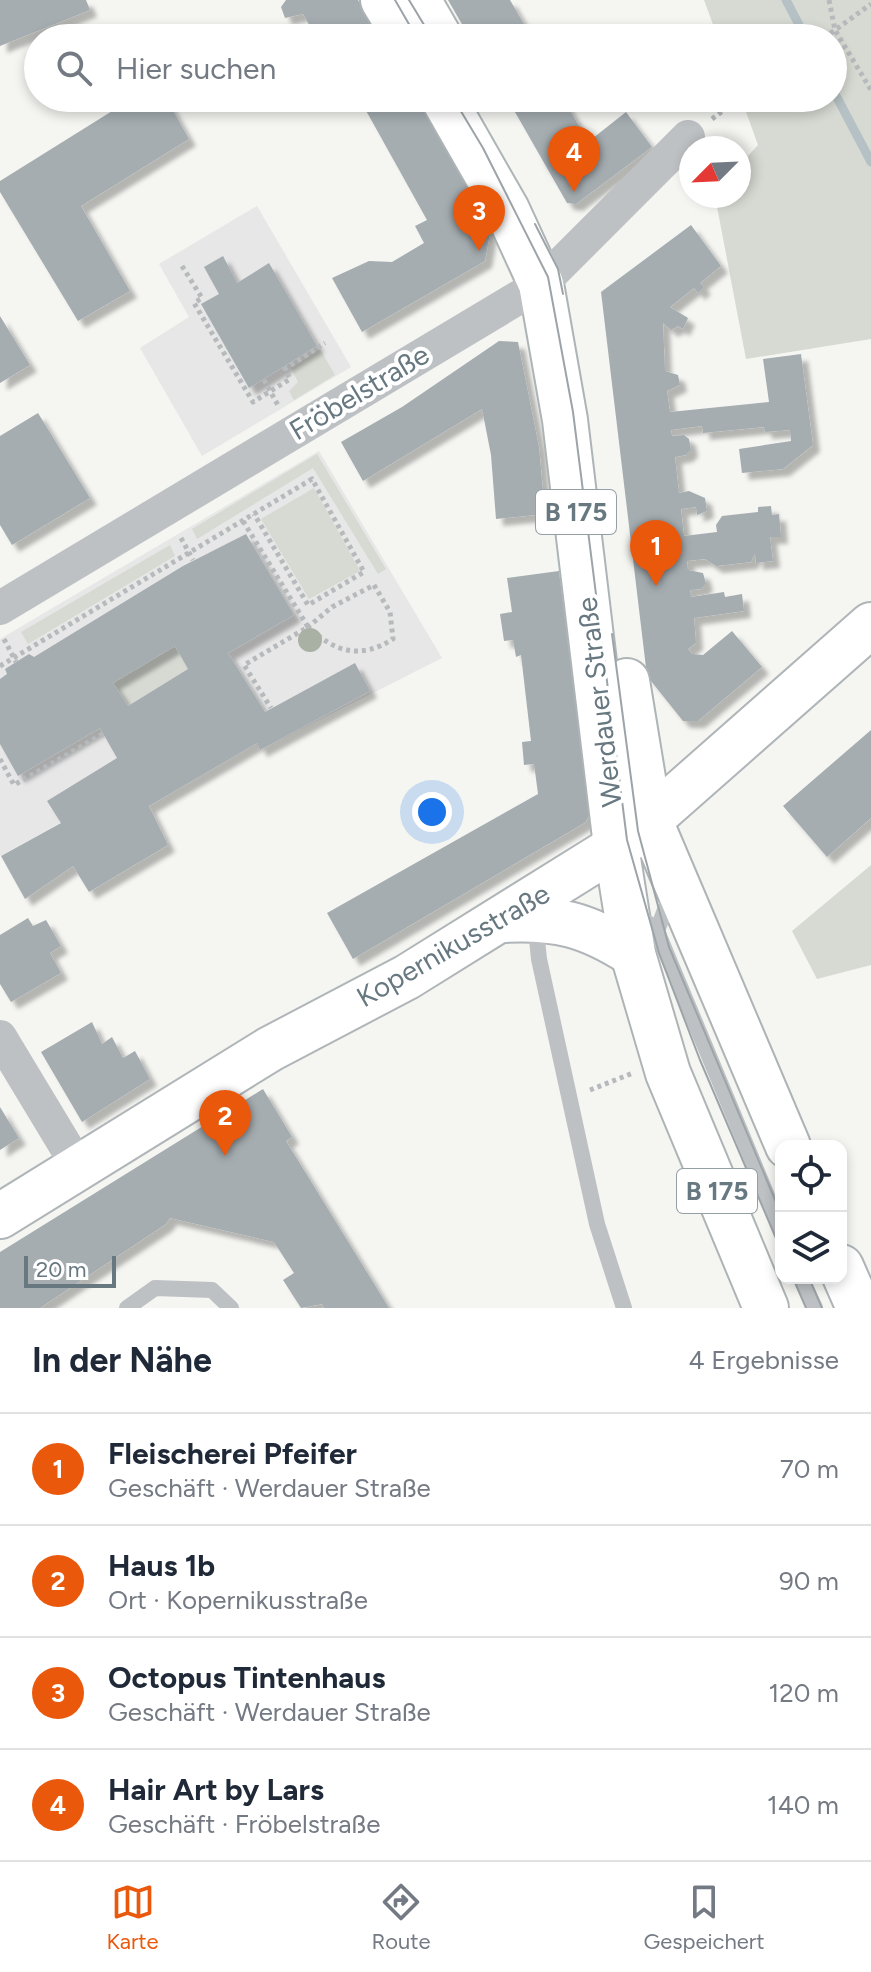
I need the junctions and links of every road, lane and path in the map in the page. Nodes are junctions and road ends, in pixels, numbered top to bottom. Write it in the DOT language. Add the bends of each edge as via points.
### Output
graph roads {
  1 [pos="383,0"];
  2 [pos="418,0"];
  3 [pos="829,0"];
  4 [pos="871,4"];
  5 [pos="398,24"];
  6 [pos="432,24"];
  7 [pos="834,24"];
  8 [pos="843,24"];
  9 [pos="847,50"];
  10 [pos="871,90"];
  11 [pos="451,112"];
  12 [pos="481,112"];
  13 [pos="679,146"];
  14 [pos="182,266"];
  15 [pos="552,274"];
  16 [pos="325,343"];
  17 [pos="264,380"];
  18 [pos="270,391"];
  19 [pos="254,514"];
  20 [pos="243,521"];
  21 [pos="179,535"];
  22 [pos="191,557"];
  23 [pos="2,624"];
  24 [pos="871,625"];
  25 [pos="308,627"];
  26 [pos="15,660"];
  27 [pos="0,666"];
  28 [pos="271,708"];
  29 [pos="103,734"];
  30 [pos="0,759"];
  31 [pos="650,821"];
  32 [pos="616,846"];
  33 [pos="676,882"];
  34 [pos="518,919"];
  35 [pos="638,930"];
  36 [pos="0,1037"];
  37 [pos="632,1073"];
  38 [pos="603,1085"];
  39 [pos="785,1140"];
  40 [pos="79,1168"];
  41 [pos="0,1216"];
  42 [pos="775,1216"];
  43 [pos="847,1281"];
  44 [pos="804,1284"];
  45 [pos="127,1308"];
  46 [pos="231,1308"];
  47 [pos="624,1308"];
  48 [pos="766,1308"];
  49 [pos="815,1308"];
  50 [pos="859,1308"];
  1 -- 5 [label="main road"];
  2 -- 6 [label="main road"];
  3 -- 7 [label="path"];
  4 -- 8 [label="path"];
  9 -- 10 [label="path"];
  11 -- 15 [label="main road, Werdauer Straße / B 175" via="507,210"];
  12 -- 15 [label="main road, Werdauer Straße / B 175"];
  13 -- 15 [label="street, Fröbelstraße"];
  14 -- 18 [label="path" via="202,298 194,303 253,402"];
  15 -- 23 [label="street, Fröbelstraße"];
  15 -- 31 [label="main road, Werdauer Straße / B 175" via="593,408 633,728"];
  15 -- 32 [label="main road, Werdauer Straße / B 175"];
  16 -- 18 [label="path" via="285,369 290,379"];
  17 -- 18 [label="path"];
  19 -- 19 [label="path" via="312,479 364,572 308,605"];
  19 -- 20 [label="path"];
  20 -- 22 [label="path"];
  20 -- 25 [label="path"];
  21 -- 22 [label="path"];
  22 -- 26 [label="path"];
  23 -- 26 [label="path"];
  24 -- 31 [label="main road, Kopernikusstraße"];
  25 -- 25 [label="path" via="330,647 373,652 393,639 390,612 374,585"];
  25 -- 28 [label="path" via="244,665"];
  26 -- 27 [label="path"];
  29 -- 30 [label="path" via="14,785"];
  31 -- 32 [label="main road, Kopernikusstraße"];
  31 -- 33 [label="main road, Werdauer Straße / B 175"];
  32 -- 34 [label="main road, Kopernikusstraße"];
  32 -- 35 [label="main road, Werdauer Straße / B 175"];
  33 -- 35 [label="lane"];
  33 -- 39 [label="main road, Werdauer Straße / B 175"];
  34 -- 35 [label="main road"];
  34 -- 40 [label="main road, Kopernikusstraße" via="281,1042"];
  34 -- 47 [label="lane" via="539,959 594,1210"];
  35 -- 42 [label="lane"];
  35 -- 48 [label="main road, Werdauer Straße / B 175" via="668,1073"];
  36 -- 40 [label="street"];
  37 -- 38 [label="path"];
  40 -- 41 [label="main road, Kopernikusstraße"];
  43 -- 50 [label="main road"];
  44 -- 49 [label="lane"];
  45 -- 46 [label="lane" via="155,1288 212,1290"];
}
